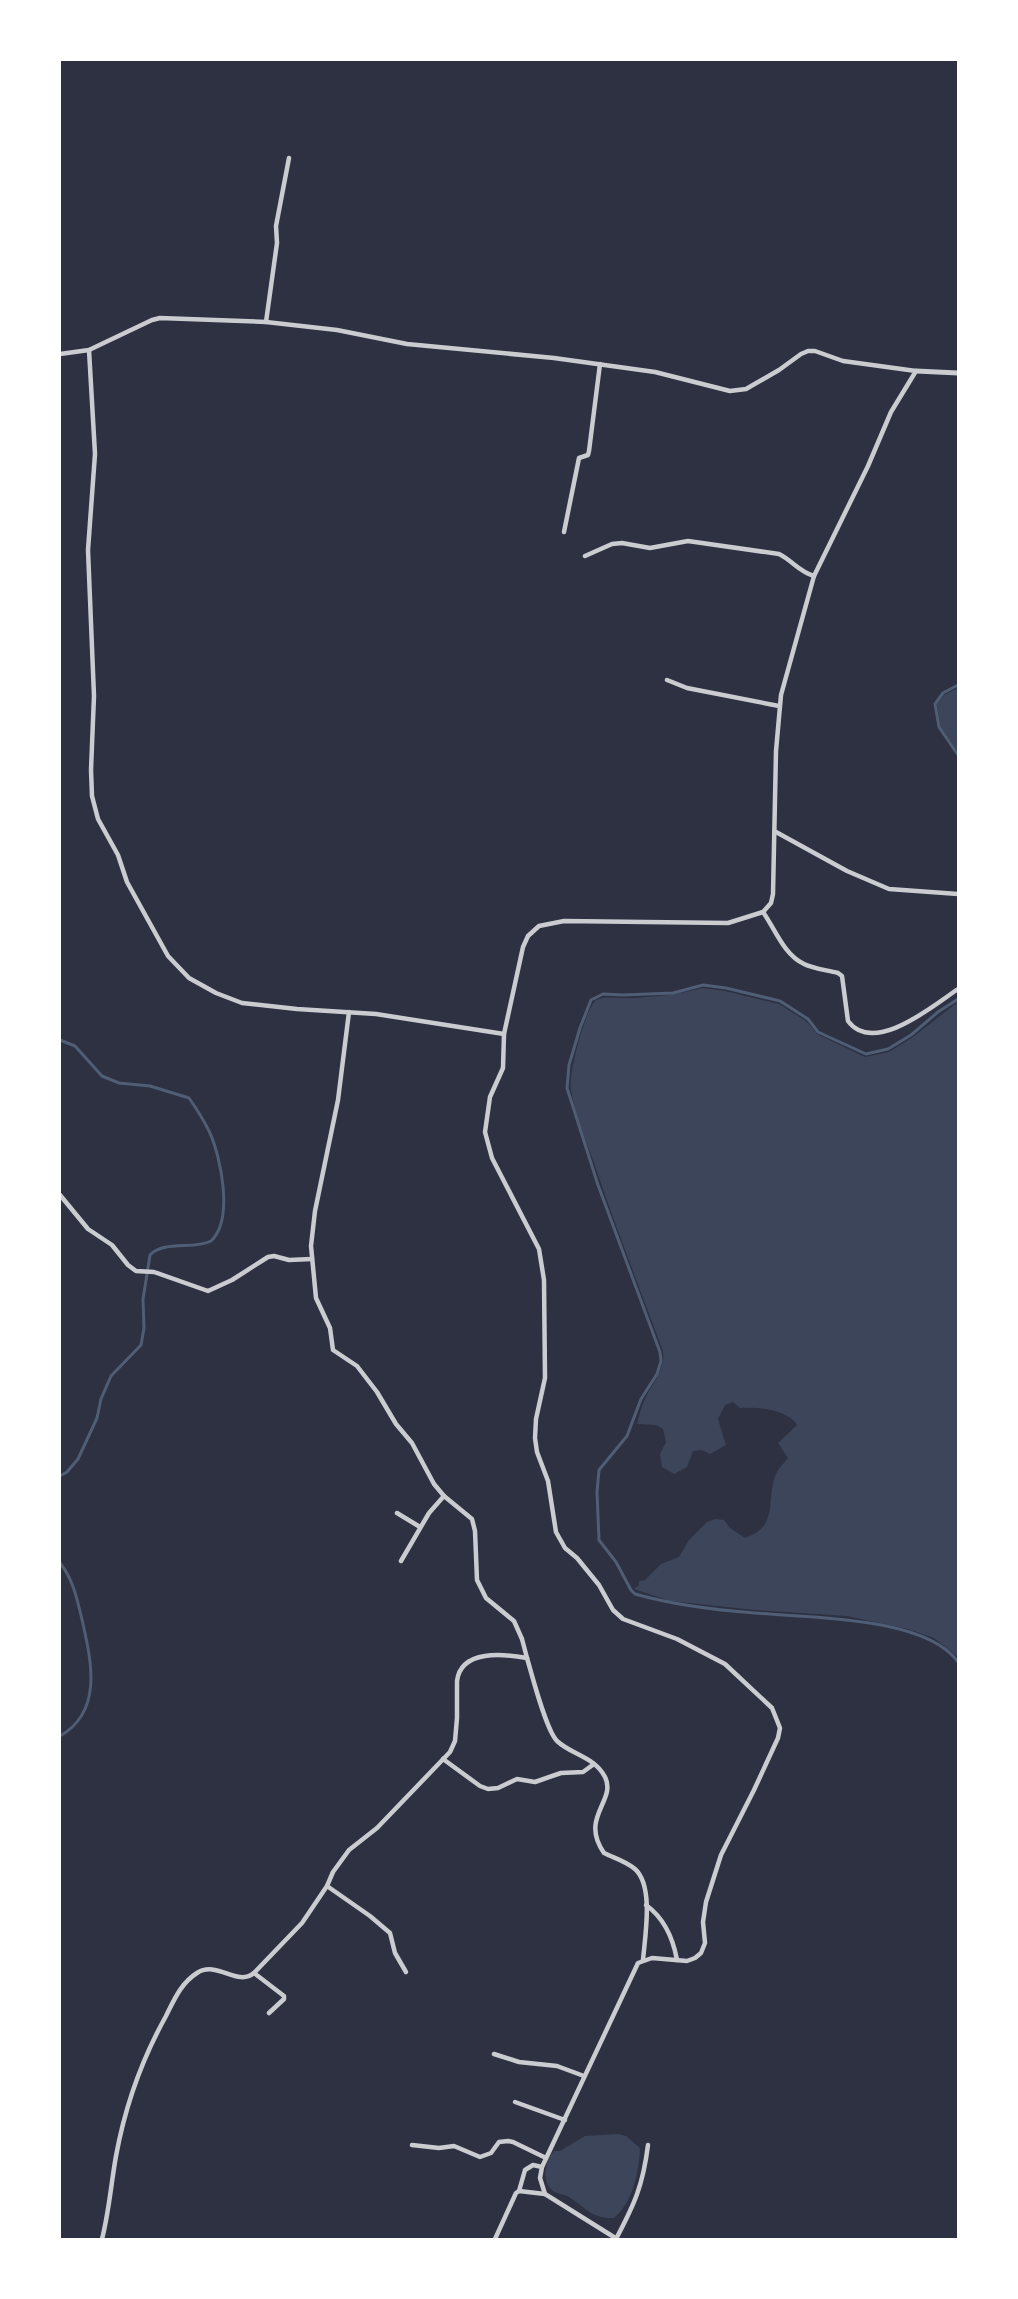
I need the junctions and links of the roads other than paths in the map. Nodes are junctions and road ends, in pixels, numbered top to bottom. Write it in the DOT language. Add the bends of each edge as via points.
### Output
graph roads {
  1 [pos="289,158"];
  2 [pos="266,322"];
  3 [pos="89,350"];
  4 [pos="60,354"];
  5 [pos="600,364"];
  6 [pos="916,371"];
  7 [pos="958,373"];
  8 [pos="564,532"];
  9 [pos="585,556"];
  10 [pos="814,576"];
  11 [pos="667,680"];
  12 [pos="779,706"];
  13 [pos="776,832"];
  14 [pos="958,894"];
  15 [pos="763,912"];
  16 [pos="958,989"];
  17 [pos="349,1012"];
  18 [pos="504,1034"];
  19 [pos="60,1195"];
  20 [pos="312,1259"];
  21 [pos="444,1496"];
  22 [pos="397,1513"];
  23 [pos="420,1527"];
  24 [pos="401,1561"];
  25 [pos="527,1658"];
  26 [pos="443,1759"];
  27 [pos="594,1764"];
  28 [pos="327,1886"];
  29 [pos="646,1905"];
  30 [pos="643,1960"];
  31 [pos="677,1960"];
  32 [pos="406,1972"];
  33 [pos="254,1973"];
  34 [pos="269,2013"];
  35 [pos="494,2054"];
  36 [pos="584,2076"];
  37 [pos="516,2102"];
  38 [pos="565,2120"];
  39 [pos="412,2145"];
  40 [pos="648,2145"];
  41 [pos="546,2158"];
  42 [pos="542,2167"];
  43 [pos="519,2191"];
  44 [pos="545,2194"];
  45 [pos="102,2239"];
  46 [pos="495,2239"];
  47 [pos="617,2239"];
  1 -- 2 [label="street" via="276,226 277,243"];
  2 -- 3 [label="street" via="160,318"];
  2 -- 5 [label="street" via="337,330 407,344 452,346"];
  3 -- 4 [label="street"];
  3 -- 17 [label="street" via="96,454 88,550 94,696 91,770 92,796 98,819 118,855 127,882 168,956 189,978 242,1003"];
  5 -- 6 [label="street" via="663,374 730,391 746,389 808,351 852,362"];
  5 -- 8 [label="street" via="589,451 588,455 579,458"];
  6 -- 7 [label="street"];
  6 -- 10 [label="street" via="890,412 864,475"];
  9 -- 10 [label="street" via="612,544 650,548 694,541 779,554 799,570"];
  10 -- 12 [label="street"];
  11 -- 12 [label="street" via="687,688"];
  12 -- 13 [label="street"];
  13 -- 14 [label="street" via="889,889"];
  13 -- 15 [label="street" via="773,894 771,903"];
  15 -- 16 [label="street" via="795,958 842,976 848,1021 852,1027 869,1032 894,1030"];
  15 -- 18 [label="street" via="728,923 574,921 539,926 528,936 523,947"];
  17 -- 18 [label="street"];
  17 -- 20 [label="street" via="337,1107 315,1211"];
  18 -- 31 [label="street" via="503,1068 490,1098 485,1132 492,1158 532,1233 540,1256 544,1280 545,1378 535,1438 536,1452 548,1481 556,1532 565,1548 599,1585 613,1610 624,1619 677,1639 725,1664 772,1708 780,1728 721,1856 706,1902 703,1922 705,1943 695,1958"];
  19 -- 20 [label="street" via="88,1229 112,1245 136,1271 170,1276 203,1291 232,1280 268,1257"];
  20 -- 21 [label="street" via="316,1298 330,1328 333,1350 357,1366 377,1392"];
  21 -- 23 [label="street"];
  21 -- 25 [label="street" via="472,1519 477,1580 486,1598 514,1621"];
  22 -- 23 [label="street"];
  23 -- 24 [label="street"];
  25 -- 26 [label="street" via="497,1654 470,1661 462,1667 457,1681 454,1741"];
  25 -- 27 [label="street" via="556,1740"];
  26 -- 27 [label="street" via="488,1789 517,1780 535,1782 561,1773 583,1772"];
  26 -- 28 [label="street" via="377,1828 349,1850"];
  27 -- 29 [label="street" via="608,1785 595,1821 598,1845 604,1853 636,1870 643,1881"];
  28 -- 32 [label="street" via="390,1933 395,1953"];
  28 -- 33 [label="street" via="302,1923"];
  29 -- 30 [label="street"];
  29 -- 31 [label="street" via="664,1924"];
  30 -- 31 [label="street"];
  30 -- 36 [label="street" via="633,1971"];
  33 -- 34 [label="street" via="284,1996"];
  33 -- 45 [label="street" via="244,1978 211,1968 204,1969 181,1989 153,2039 136,2079 116,2155"];
  35 -- 36 [label="street" via="519,2062 557,2066"];
  36 -- 38 [label="street"];
  37 -- 38 [label="street"];
  38 -- 41 [label="street"];
  39 -- 41 [label="street" via="454,2146 480,2157 491,2154 499,2142 508,2141"];
  40 -- 47 [label="street" via="638,2197"];
  41 -- 42 [label="street"];
  42 -- 43 [label="street" via="533,2165 525,2170"];
  42 -- 44 [label="street" via="540,2178"];
  43 -- 44 [label="street"];
  43 -- 46 [label="street"];
  44 -- 47 [label="street"];
}
